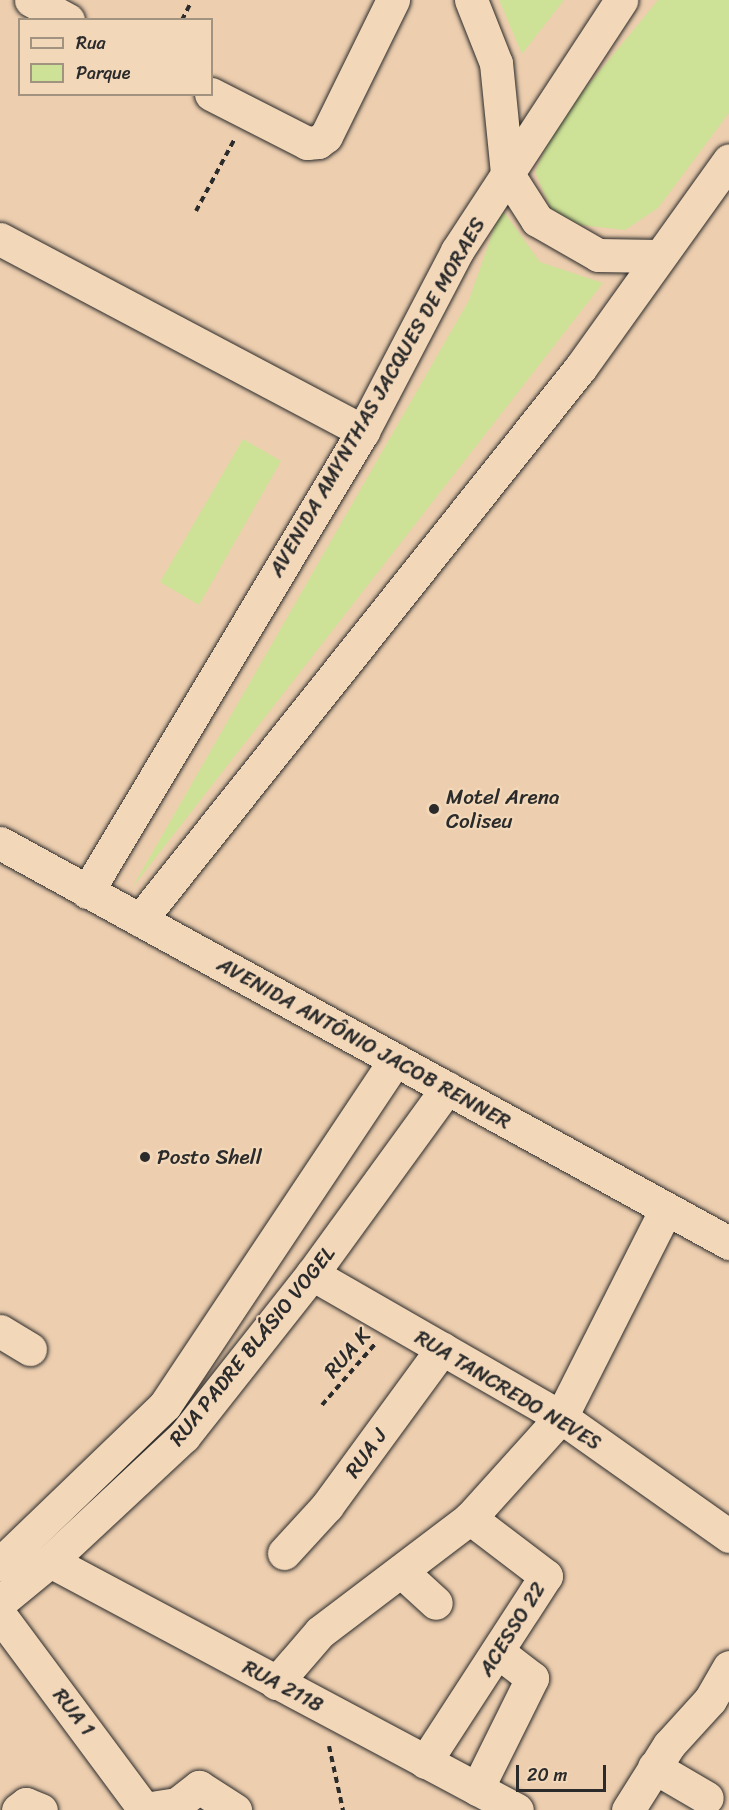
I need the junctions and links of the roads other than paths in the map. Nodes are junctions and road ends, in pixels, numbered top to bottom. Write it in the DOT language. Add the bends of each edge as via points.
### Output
graph roads {
  1 [pos="31,0"];
  2 [pos="393,0"];
  3 [pos="471,0"];
  4 [pos="621,0"];
  5 [pos="64,18"];
  6 [pos="213,95"];
  7 [pos="729,160"];
  8 [pos="507,172"];
  9 [pos="0,239"];
  10 [pos="659,256"];
  11 [pos="363,431"];
  12 [pos="0,843"];
  13 [pos="87,892"];
  14 [pos="140,920"];
  15 [pos="395,1060"];
  16 [pos="447,1088"];
  17 [pos="666,1209"];
  18 [pos="729,1243"];
  19 [pos="312,1274"];
  20 [pos="0,1330"];
  21 [pos="30,1349"];
  22 [pos="442,1349"];
  23 [pos="561,1417"];
  24 [pos="470,1518"];
  25 [pos="729,1536"];
  26 [pos="284,1553"];
  27 [pos="50,1561"];
  28 [pos="0,1564"];
  29 [pos="401,1570"];
  30 [pos="0,1602"];
  31 [pos="436,1603"];
  32 [pos="0,1616"];
  33 [pos="498,1652"];
  34 [pos="729,1667"];
  35 [pos="276,1683"];
  36 [pos="425,1761"];
  37 [pos="654,1767"];
  38 [pos="477,1788"];
  39 [pos="707,1798"];
  40 [pos="18,1810"];
  41 [pos="41,1810"];
  42 [pos="144,1810"];
  43 [pos="235,1810"];
  44 [pos="517,1810"];
  45 [pos="628,1810"];
  1 -- 5 [label="street"];
  2 -- 6 [label="street" via="326,136 318,142 307,143"];
  3 -- 8 [label="street" via="496,63"];
  4 -- 8 [label="street, AVENIDA AMYNTHAS JACQUES DE MORAES"];
  7 -- 10 [label="street"];
  8 -- 10 [label="street" via="537,220 598,255"];
  8 -- 11 [label="street, AVENIDA AMYNTHAS JACQUES DE MORAES" via="457,251"];
  9 -- 11 [label="street"];
  10 -- 14 [label="street" via="581,367"];
  11 -- 13 [label="street, AVENIDA AMYNTHAS JACQUES DE MORAES"];
  12 -- 13 [label="street, AVENIDA ANTÔNIO JACOB RENNER"];
  13 -- 14 [label="street, AVENIDA ANTÔNIO JACOB RENNER"];
  14 -- 15 [label="street, AVENIDA ANTÔNIO JACOB RENNER"];
  15 -- 16 [label="street, AVENIDA ANTÔNIO JACOB RENNER"];
  15 -- 28 [label="street, RUA PADRE BLÁSIO VOGEL" via="165,1405"];
  16 -- 17 [label="street, AVENIDA ANTÔNIO JACOB RENNER"];
  16 -- 19 [label="street, RUA PADRE BLÁSIO VOGEL"];
  17 -- 18 [label="street, AVENIDA ANTÔNIO JACOB RENNER"];
  17 -- 23 [label="street"];
  19 -- 22 [label="street, RUA TANCREDO NEVES"];
  19 -- 27 [label="street, RUA PADRE BLÁSIO VOGEL" via="184,1436"];
  20 -- 21 [label="street"];
  22 -- 23 [label="street, RUA TANCREDO NEVES"];
  22 -- 26 [label="street, RUA J" via="327,1506"];
  23 -- 24 [label="street"];
  23 -- 25 [label="street, RUA TANCREDO NEVES"];
  24 -- 29 [label="street"];
  24 -- 33 [label="street, ACESSO 22" via="546,1576"];
  27 -- 30 [label="street, RUA PADRE BLÁSIO VOGEL"];
  27 -- 35 [label="street, RUA 2118"];
  29 -- 31 [label="street"];
  29 -- 35 [label="street" via="320,1632"];
  32 -- 42 [label="street, RUA 1"];
  33 -- 36 [label="street, ACESSO 22"];
  33 -- 38 [label="street" via="532,1678"];
  34 -- 37 [label="street" via="710,1701"];
  35 -- 36 [label="street, RUA 2118"];
  36 -- 38 [label="street, RUA 2118"];
  37 -- 39 [label="street"];
  37 -- 45 [label="street"];
  38 -- 44 [label="street, RUA 2118"];
  40 -- 41 [label="street" via="26,1804"];
  42 -- 43 [label="street" via="177,1804 199,1787"];
}
